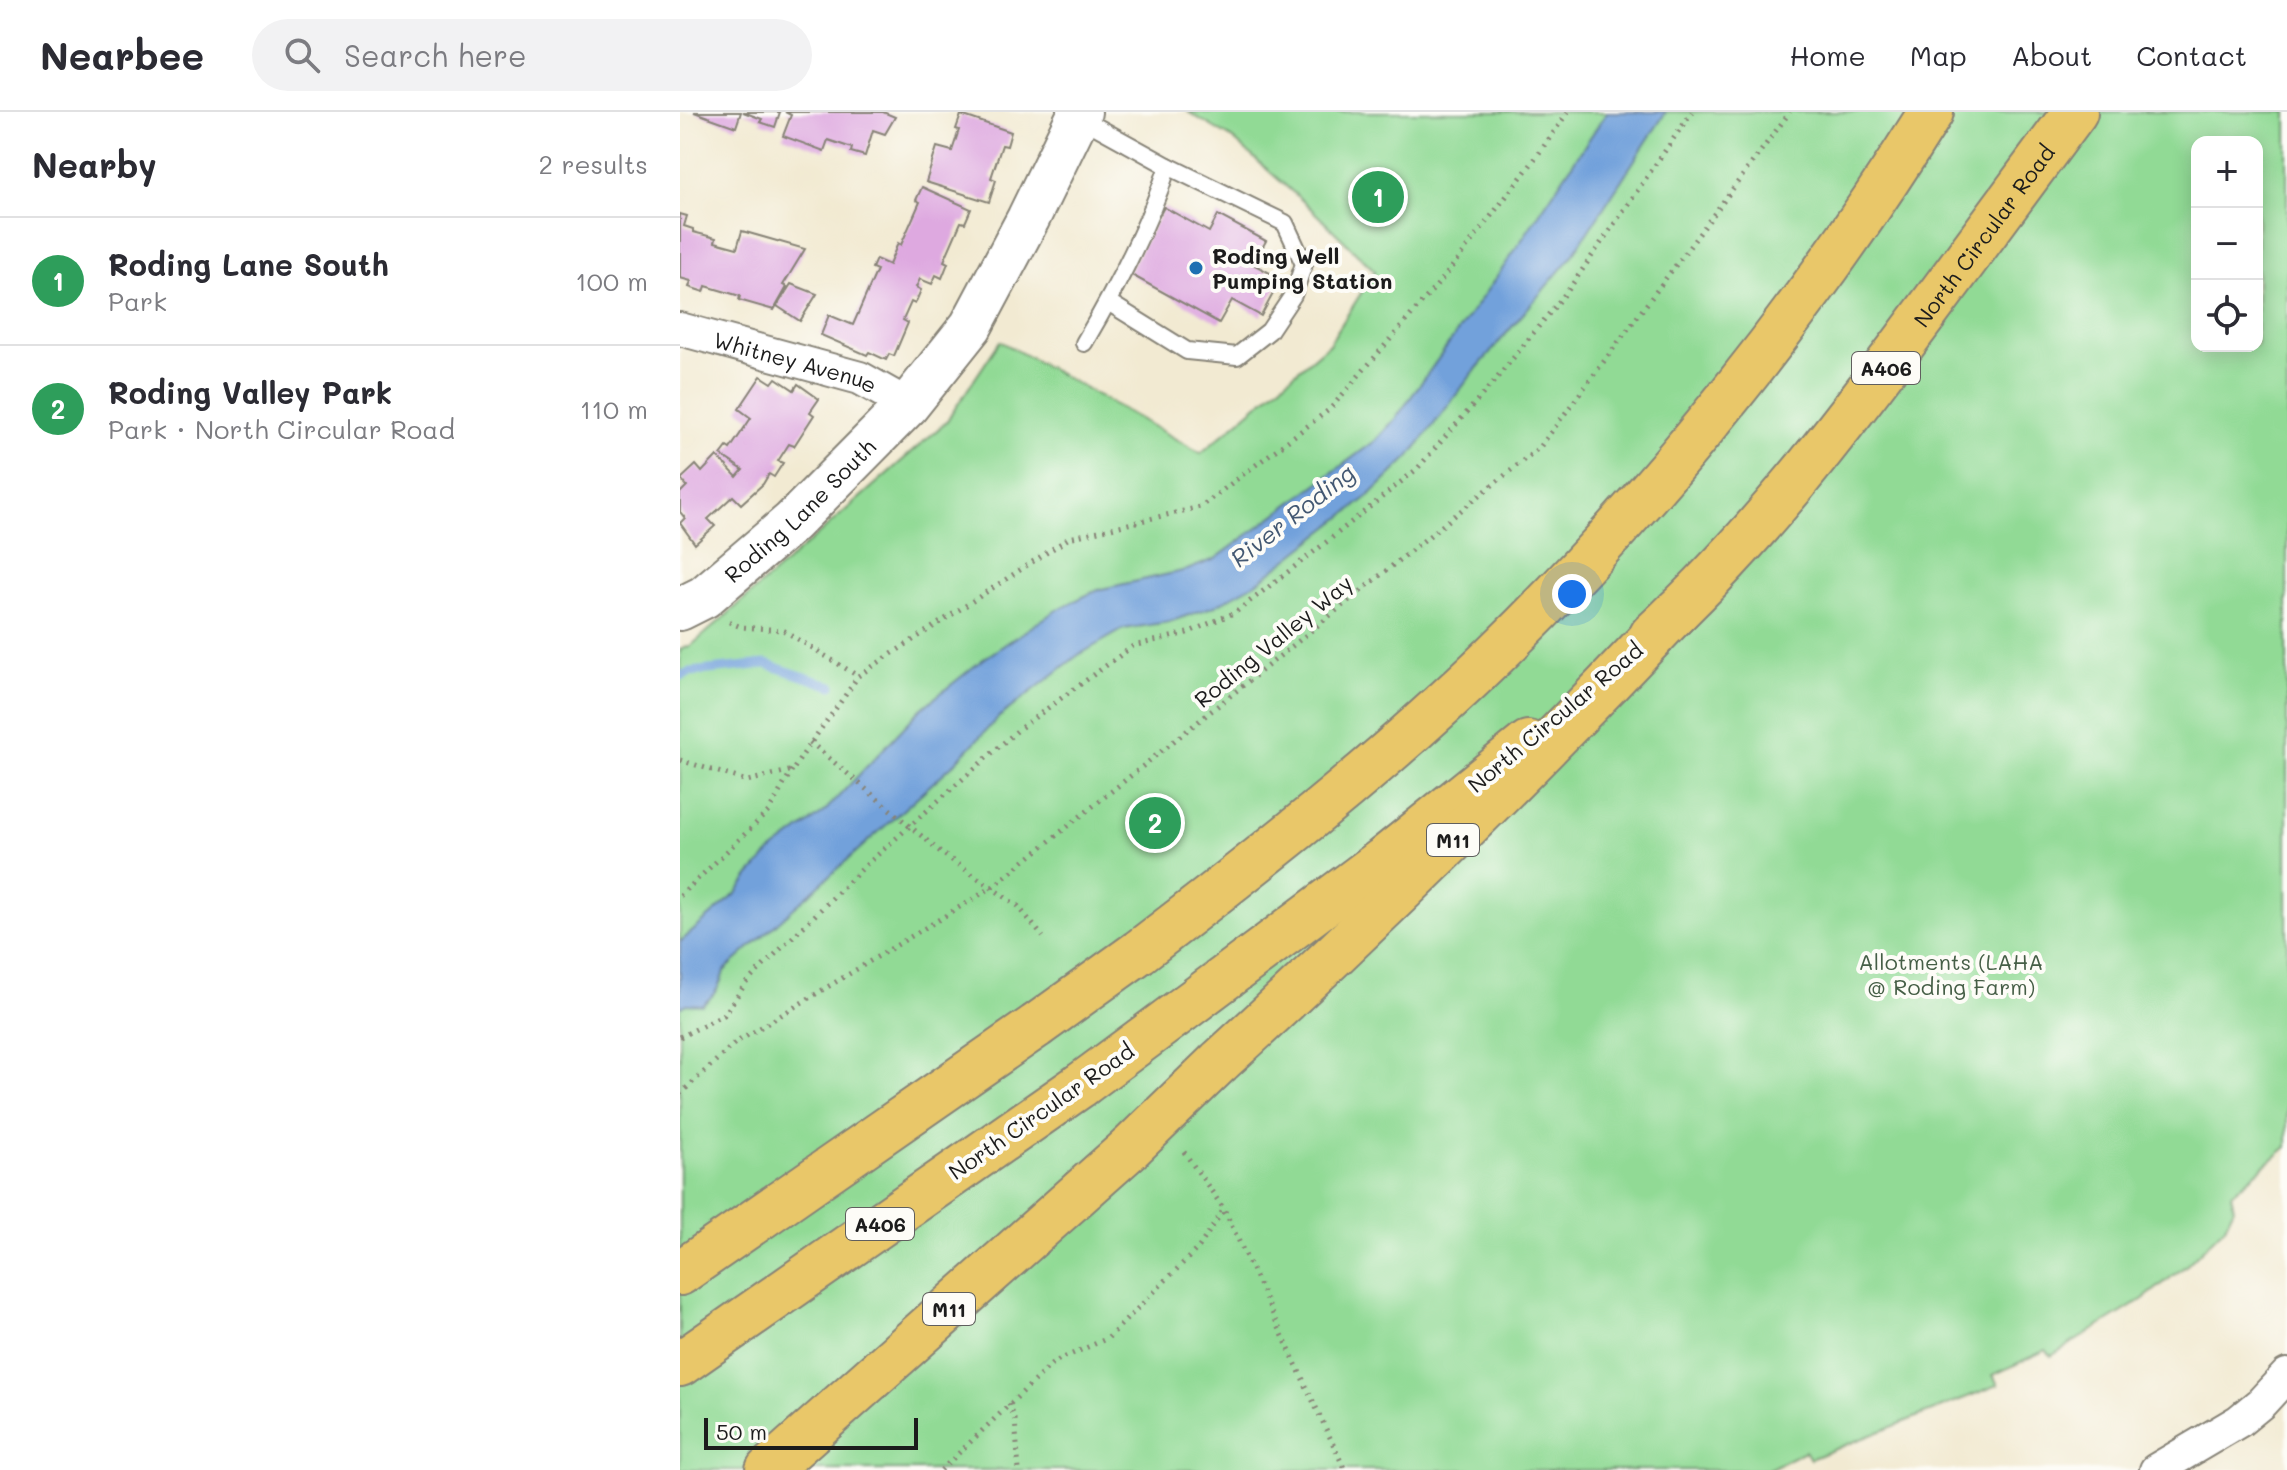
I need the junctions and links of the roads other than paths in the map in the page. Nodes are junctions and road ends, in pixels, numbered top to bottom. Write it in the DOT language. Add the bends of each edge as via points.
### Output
graph roads {
  1 [pos="1931,112"];
  2 [pos="2075,112"];
  3 [pos="1074,113"];
  4 [pos="1168,166"];
  5 [pos="1108,302"];
  6 [pos="680,329"];
  7 [pos="1084,343"];
  8 [pos="908,405"];
  9 [pos="680,609"];
  10 [pos="1679,609"];
  11 [pos="680,1273"];
  12 [pos="680,1364"];
  13 [pos="2287,1375"];
  14 [pos="768,1470"];
  15 [pos="2156,1470"];
  1 -- 11 [label="highway, bridge" via="1814,285 1707,422 1496,654 1272,851 1139,952"];
  2 -- 10 [label="highway, North Circular Road / A406" via="1845,422 1755,530"];
  3 -- 4 [label="lane"];
  3 -- 8 [label="street, Roding Lane South" via="1028,219 971,326"];
  4 -- 5 [label="lane"];
  4 -- 5 [label="lane" via="1285,223 1304,264 1293,295 1269,331 1237,356 1187,351"];
  5 -- 7 [label="lane"];
  6 -- 8 [label="street, Whitney Avenue" via="860,378"];
  8 -- 9 [label="street, Roding Lane South" via="782,532 704,597"];
  10 -- 12 [label="highway, North Circular Road / A406, bridge" via="1580,700 1383,860 1081,1085"];
  10 -- 14 [label="highway, M11, bridge" via="1492,803 1130,1148"];
  13 -- 15 [label="street" via="2239,1421"];
}
